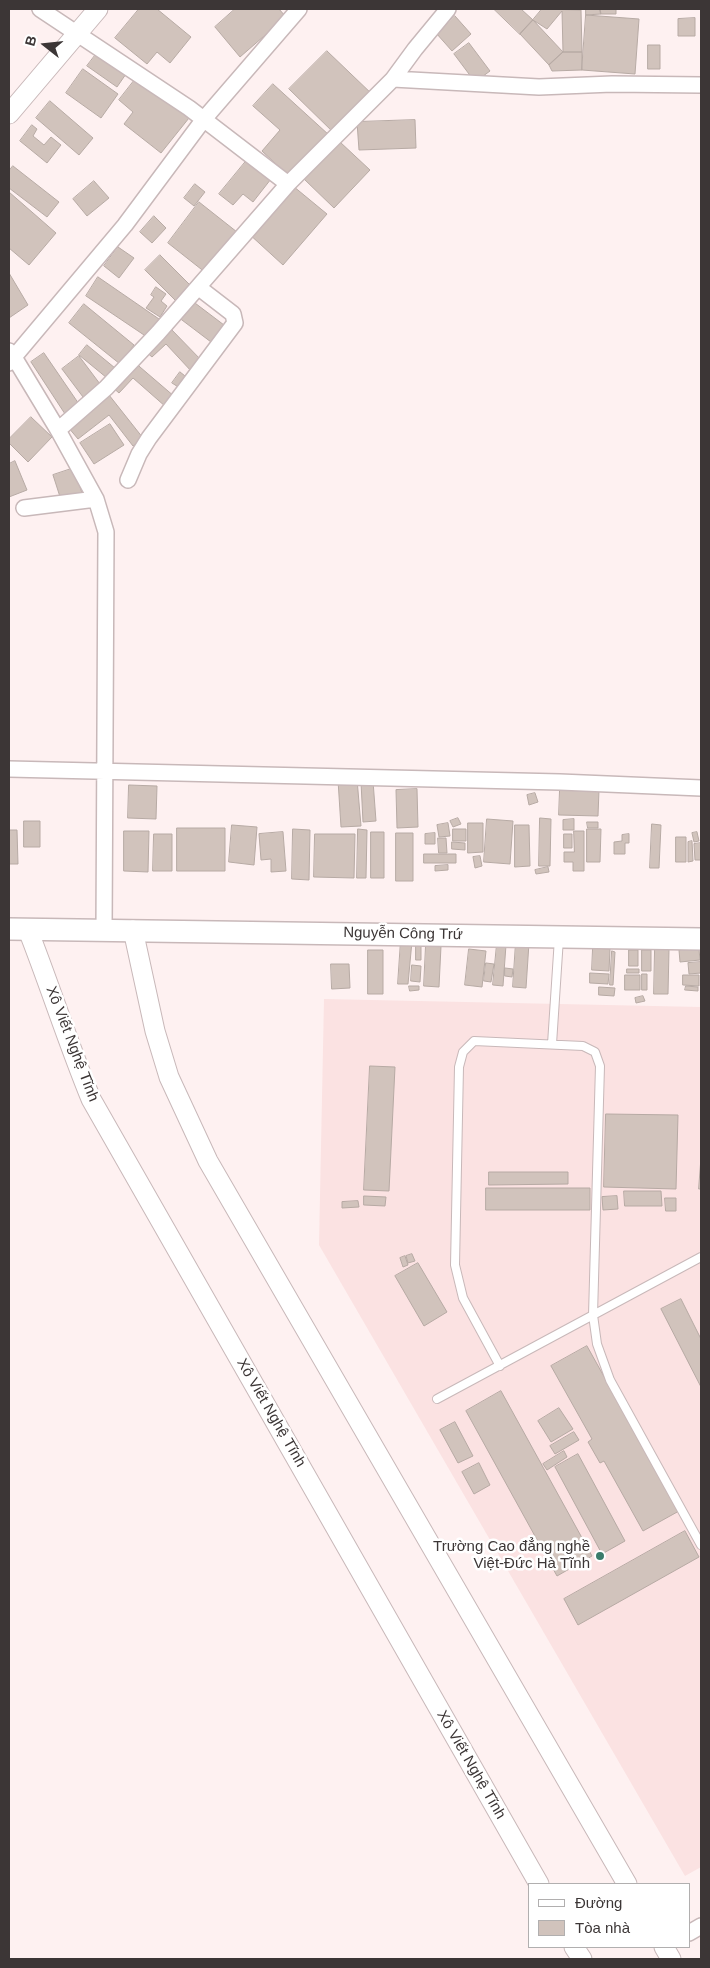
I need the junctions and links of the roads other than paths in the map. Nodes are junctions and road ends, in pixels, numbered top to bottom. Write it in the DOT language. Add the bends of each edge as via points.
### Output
graph roads {
  1 [pos="40,9"];
  2 [pos="98,9"];
  3 [pos="299,9"];
  4 [pos="448,9"];
  5 [pos="77,32"];
  6 [pos="393,79"];
  7 [pos="701,85"];
  8 [pos="9,114"];
  9 [pos="204,119"];
  10 [pos="288,184"];
  11 [pos="198,287"];
  12 [pos="11,357"];
  13 [pos="58,430"];
  14 [pos="128,480"];
  15 [pos="96,499"];
  16 [pos="24,508"];
  17 [pos="9,769"];
  18 [pos="104,770"];
  19 [pos="701,788"];
  20 [pos="18,930"];
  21 [pos="134,930"];
  22 [pos="104,931"];
  23 [pos="559,936"];
  24 [pos="701,939"];
  25 [pos="552,1044"];
  26 [pos="701,1257"];
  27 [pos="593,1315"];
  28 [pos="500,1366"];
  29 [pos="438,1399"];
  30 [pos="701,1545"];
  31 [pos="538,1883"];
  32 [pos="626,1883"];
  33 [pos="701,1926"];
  34 [pos="690,1933"];
  35 [pos="575,1948"];
  36 [pos="665,1948"];
  37 [pos="582,1959"];
  38 [pos="671,1959"];
  1 -- 5 [label="street"];
  2 -- 5 [label="street"];
  3 -- 9 [label="street"];
  4 -- 6 [label="street"];
  5 -- 8 [label="street"];
  5 -- 9 [label="street"];
  6 -- 7 [label="street" via="539,87"];
  6 -- 10 [label="street"];
  9 -- 10 [label="street"];
  9 -- 12 [label="street" via="125,225"];
  10 -- 11 [label="street"];
  11 -- 13 [label="street" via="106,388"];
  11 -- 14 [label="street" via="231,312 235,317 234,323 149,438"];
  12 -- 13 [label="street"];
  13 -- 15 [label="street"];
  15 -- 16 [label="street"];
  15 -- 18 [label="street" via="106,532"];
  17 -- 18 [label="street"];
  18 -- 19 [label="street"];
  18 -- 22 [label="street"];
  20 -- 22 [label="main road, Nguyễn Công Trứ"];
  20 -- 31 [label="street, Xô Viết Nghệ Tĩnh" via="53,994 91,1099"];
  21 -- 22 [label="main road, Nguyễn Công Trứ"];
  21 -- 23 [label="main road, Nguyễn Công Trứ"];
  21 -- 32 [label="street" via="169,1077 208,1161"];
  23 -- 24 [label="main road, Nguyễn Công Trứ"];
  23 -- 25 [label="lane"];
  25 -- 27 [label="lane" via="583,1046 596,1052 600,1066"];
  25 -- 28 [label="lane" via="474,1041 464,1052 459,1067 455,1265 462,1298"];
  26 -- 27 [label="lane"];
  27 -- 28 [label="lane"];
  27 -- 30 [label="lane" via="596,1344 610,1380"];
  28 -- 29 [label="lane"];
  33 -- 34 [label="street"];
  35 -- 37 [label="street"];
  36 -- 38 [label="street"];
}
